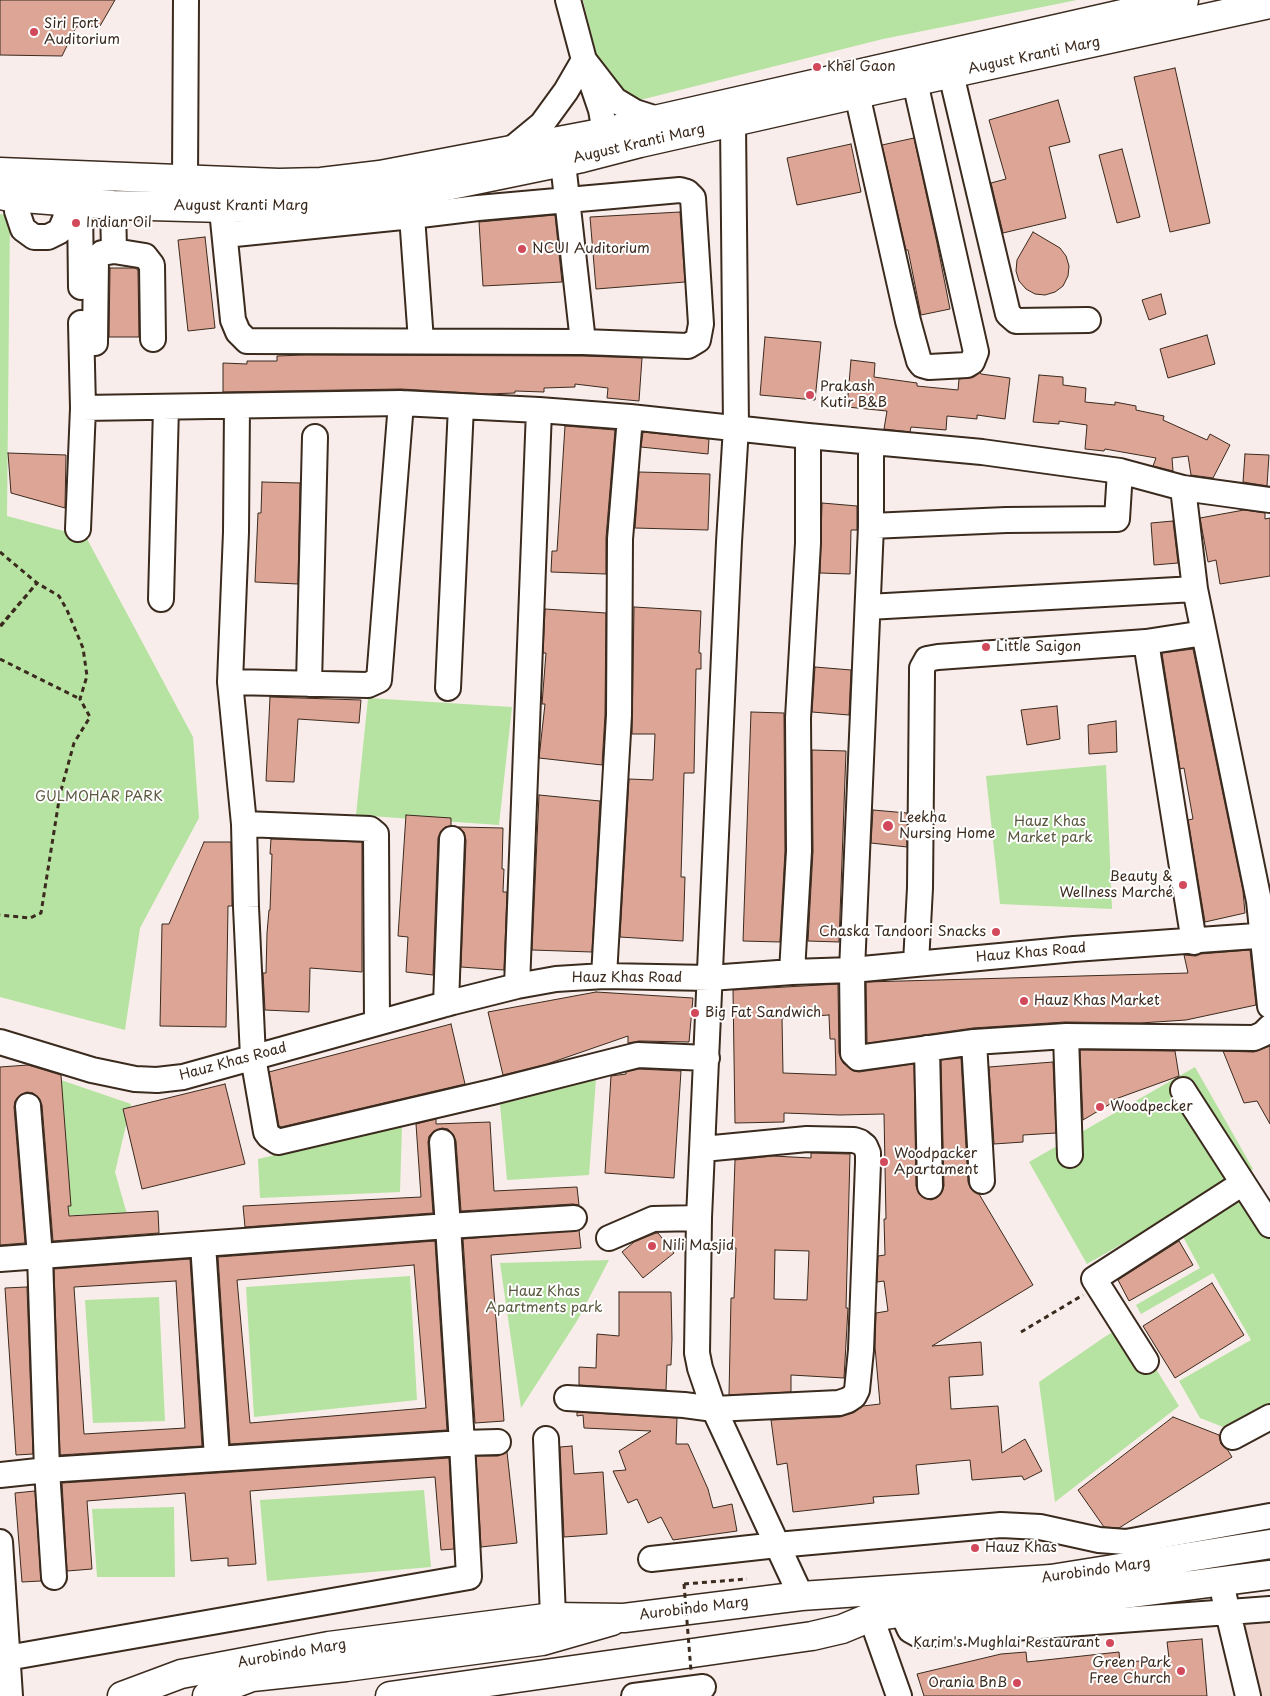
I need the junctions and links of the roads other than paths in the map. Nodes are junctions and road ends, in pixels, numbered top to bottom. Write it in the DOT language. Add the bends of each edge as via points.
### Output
graph roads {
  1 [pos="186,0"];
  2 [pos="568,0"];
  3 [pos="1184,0"];
  4 [pos="1270,4"];
  5 [pos="584,60"];
  6 [pos="951,74"];
  7 [pos="915,82"];
  8 [pos="857,94"];
  9 [pos="657,119"];
  10 [pos="733,123"];
  11 [pos="607,142"];
  12 [pos="508,152"];
  13 [pos="562,152"];
  14 [pos="0,172"];
  15 [pos="185,179"];
  16 [pos="8,196"];
  17 [pos="568,200"];
  18 [pos="74,202"];
  19 [pos="113,205"];
  20 [pos="224,208"];
  21 [pos="412,216"];
  22 [pos="225,235"];
  23 [pos="114,251"];
  24 [pos="1088,320"];
  25 [pos="153,339"];
  26 [pos="420,341"];
  27 [pos="583,342"];
  28 [pos="94,343"];
  29 [pos="401,403"];
  30 [pos="237,406"];
  31 [pos="461,406"];
  32 [pos="166,407"];
  33 [pos="83,408"];
  34 [pos="539,410"];
  35 [pos="630,417"];
  36 [pos="736,427"];
  37 [pos="808,436"];
  38 [pos="314,437"];
  39 [pos="871,442"];
  40 [pos="1120,471"];
  41 [pos="1184,488"];
  42 [pos="1270,500"];
  43 [pos="872,526"];
  44 [pos="78,529"];
  45 [pos="1195,589"];
  46 [pos="161,599"];
  47 [pos="868,607"];
  48 [pos="1204,633"];
  49 [pos="1146,642"];
  50 [pos="230,682"];
  51 [pos="309,684"];
  52 [pos="448,688"];
  53 [pos="244,824"];
  54 [pos="452,839"];
  55 [pos="1267,936"];
  56 [pos="1194,942"];
  57 [pos="916,963"];
  58 [pos="852,970"];
  59 [pos="792,972"];
  60 [pos="604,976"];
  61 [pos="710,978"];
  62 [pos="517,986"];
  63 [pos="446,1004"];
  64 [pos="1270,1006"];
  65 [pos="377,1023"];
  66 [pos="1270,1027"];
  67 [pos="1066,1036"];
  68 [pos="0,1042"];
  69 [pos="974,1042"];
  70 [pos="927,1048"];
  71 [pos="253,1057"];
  72 [pos="707,1058"];
  73 [pos="1183,1090"];
  74 [pos="28,1106"];
  75 [pos="442,1142"];
  76 [pos="703,1149"];
  77 [pos="1070,1155"];
  78 [pos="982,1181"];
  79 [pos="1243,1184"];
  80 [pos="930,1186"];
  81 [pos="574,1218"];
  82 [pos="699,1218"];
  83 [pos="1270,1225"];
  84 [pos="448,1226"];
  85 [pos="609,1238"];
  86 [pos="203,1244"];
  87 [pos="40,1256"];
  88 [pos="0,1259"];
  89 [pos="1146,1362"];
  90 [pos="567,1398"];
  91 [pos="714,1409"];
  92 [pos="1270,1417"];
  93 [pos="1233,1437"];
  94 [pos="546,1439"];
  95 [pos="498,1442"];
  96 [pos="462,1443"];
  97 [pos="217,1458"];
  98 [pos="47,1470"];
  99 [pos="0,1475"];
  100 [pos="1270,1516"];
  101 [pos="0,1542"];
  102 [pos="1270,1544"];
  103 [pos="777,1545"];
  104 [pos="651,1559"];
  105 [pos="1270,1575"];
  106 [pos="54,1577"];
  107 [pos="1221,1582"];
  108 [pos="801,1596"];
  109 [pos="2,1597"];
  110 [pos="1270,1609"];
  111 [pos="1228,1612"];
  112 [pos="902,1613"];
  113 [pos="553,1617"];
  114 [pos="870,1617"];
  115 [pos="624,1618"];
  116 [pos="6,1658"];
  117 [pos="698,1676"];
  118 [pos="10,1696"];
  119 [pos="122,1696"];
  120 [pos="207,1696"];
  121 [pos="390,1696"];
  122 [pos="634,1696"];
  123 [pos="899,1696"];
  124 [pos="1248,1696"];
  1 -- 15 [label="street"];
  2 -- 5 [label="street"];
  3 -- 9 [label="main road, August Kranti Marg"];
  4 -- 6 [label="main road, August Kranti Marg"];
  5 -- 9 [label="street" via="615,100 635,112"];
  5 -- 11 [label="street" via="601,110"];
  5 -- 12 [label="street" via="542,124"];
  6 -- 7 [label="main road, August Kranti Marg"];
  6 -- 24 [label="street" via="1008,314 1016,321"];
  7 -- 8 [label="main road, August Kranti Marg"];
  7 -- 8 [label="street" via="976,352 967,365 929,368 919,361"];
  8 -- 10 [label="main road, August Kranti Marg"];
  9 -- 11 [label="main road, August Kranti Marg"];
  10 -- 11 [label="main road, August Kranti Marg"];
  10 -- 36 [label="street"];
  11 -- 13 [label="main road, August Kranti Marg"];
  12 -- 13 [label="main road, August Kranti Marg"];
  12 -- 15 [label="main road, August Kranti Marg" via="321,182"];
  13 -- 17 [label="street"];
  13 -- 20 [label="main road, August Kranti Marg" via="383,199 325,207"];
  14 -- 15 [label="main road, August Kranti Marg"];
  16 -- 18 [label="main road, August Kranti Marg"];
  16 -- 18 [label="street" via="23,229 34,236 48,237 60,231"];
  17 -- 21 [label="street"];
  17 -- 27 [label="street"];
  17 -- 27 [label="street" via="680,190 693,198 701,324 698,340 688,346"];
  18 -- 19 [label="main road, August Kranti Marg"];
  18 -- 33 [label="street"];
  19 -- 20 [label="main road, August Kranti Marg"];
  19 -- 23 [label="street"];
  20 -- 22 [label="street"];
  21 -- 22 [label="street"];
  21 -- 26 [label="street"];
  22 -- 26 [label="street" via="234,320 238,332 248,341"];
  23 -- 25 [label="street" via="145,256 152,265"];
  23 -- 28 [label="street" via="102,253 96,260"];
  26 -- 27 [label="street"];
  29 -- 30 [label="street"];
  29 -- 31 [label="street"];
  29 -- 51 [label="street" via="379,680 368,685"];
  30 -- 32 [label="street"];
  30 -- 50 [label="street"];
  31 -- 34 [label="street"];
  31 -- 52 [label="street"];
  32 -- 33 [label="street"];
  32 -- 46 [label="street"];
  33 -- 44 [label="street"];
  34 -- 35 [label="street"];
  34 -- 62 [label="street"];
  35 -- 36 [label="street"];
  35 -- 60 [label="street" via="620,539 619,715"];
  36 -- 37 [label="street"];
  36 -- 61 [label="street"];
  37 -- 39 [label="street"];
  37 -- 59 [label="street" via="808,543 798,718 799,851"];
  38 -- 51 [label="street"];
  39 -- 40 [label="street" via="982,452"];
  39 -- 43 [label="street"];
  40 -- 41 [label="street"];
  40 -- 43 [label="street" via="1117,519"];
  41 -- 42 [label="street"];
  41 -- 45 [label="street"];
  43 -- 47 [label="street"];
  45 -- 47 [label="street"];
  45 -- 48 [label="street"];
  47 -- 58 [label="street"];
  48 -- 49 [label="street"];
  48 -- 55 [label="street"];
  49 -- 56 [label="street"];
  49 -- 57 [label="street" via="938,657 924,663"];
  50 -- 51 [label="street"];
  50 -- 53 [label="street"];
  53 -- 65 [label="street" via="370,829 376,834"];
  53 -- 71 [label="street"];
  54 -- 63 [label="street"];
  55 -- 56 [label="street, Hauz Khas Road"];
  55 -- 64 [label="street"];
  56 -- 57 [label="street, Hauz Khas Road"];
  57 -- 58 [label="street, Hauz Khas Road"];
  58 -- 59 [label="street, Hauz Khas Road"];
  58 -- 70 [label="street" via="852,1050 855,1056"];
  59 -- 61 [label="street, Hauz Khas Road"];
  60 -- 61 [label="street, Hauz Khas Road"];
  60 -- 62 [label="street, Hauz Khas Road" via="556,979"];
  61 -- 72 [label="street"];
  62 -- 63 [label="street, Hauz Khas Road"];
  63 -- 65 [label="street, Hauz Khas Road"];
  65 -- 71 [label="street, Hauz Khas Road"];
  66 -- 67 [label="street" via="1254,1038"];
  67 -- 69 [label="street"];
  67 -- 77 [label="street"];
  68 -- 71 [label="street, Hauz Khas Road" via="92,1070 135,1079 183,1077"];
  69 -- 70 [label="street"];
  69 -- 78 [label="street"];
  70 -- 80 [label="street"];
  71 -- 72 [label="street" via="266,1132 278,1142 638,1055"];
  72 -- 76 [label="street"];
  73 -- 79 [label="street"];
  74 -- 87 [label="street"];
  75 -- 84 [label="street"];
  76 -- 82 [label="street"];
  76 -- 91 [label="street" via="807,1139 854,1140 865,1146 868,1153 857,1390 848,1400 839,1403"];
  79 -- 83 [label="street"];
  79 -- 89 [label="street" via="1094,1279"];
  81 -- 84 [label="street"];
  82 -- 85 [label="street" via="653,1219"];
  82 -- 91 [label="street" via="697,1353"];
  84 -- 86 [label="street"];
  84 -- 96 [label="street"];
  86 -- 87 [label="street"];
  86 -- 97 [label="street"];
  87 -- 88 [label="street"];
  87 -- 98 [label="street"];
  90 -- 91 [label="street"];
  91 -- 103 [label="street"];
  92 -- 93 [label="street"];
  94 -- 113 [label="street"];
  95 -- 96 [label="street"];
  96 -- 97 [label="street"];
  96 -- 116 [label="street" via="469,1577"];
  97 -- 98 [label="street"];
  98 -- 99 [label="street"];
  98 -- 106 [label="street"];
  100 -- 103 [label="street" via="1126,1542 1009,1524"];
  101 -- 109 [label="street"];
  102 -- 108 [label="main road, Aurobindo Marg" via="1050,1579"];
  103 -- 104 [label="street"];
  103 -- 108 [label="street"];
  105 -- 107 [label="main road, Aurobindo Marg"];
  107 -- 111 [label="street"];
  107 -- 112 [label="main road, Aurobindo Marg" via="1070,1602"];
  108 -- 115 [label="main road, Aurobindo Marg"];
  109 -- 116 [label="street"];
  110 -- 111 [label="street"];
  111 -- 112 [label="street" via="919,1635 910,1630"];
  111 -- 124 [label="street"];
  112 -- 114 [label="main road, Aurobindo Marg"];
  113 -- 115 [label="main road, Aurobindo Marg"];
  113 -- 119 [label="main road, Aurobindo Marg" via="328,1646 181,1674"];
  114 -- 117 [label="main road, Aurobindo Marg"];
  114 -- 123 [label="street"];
  115 -- 120 [label="main road" via="542,1641 252,1677"];
  116 -- 118 [label="street"];
  117 -- 121 [label="main road, Aurobindo Marg"];
  117 -- 122 [label="street"];
}
